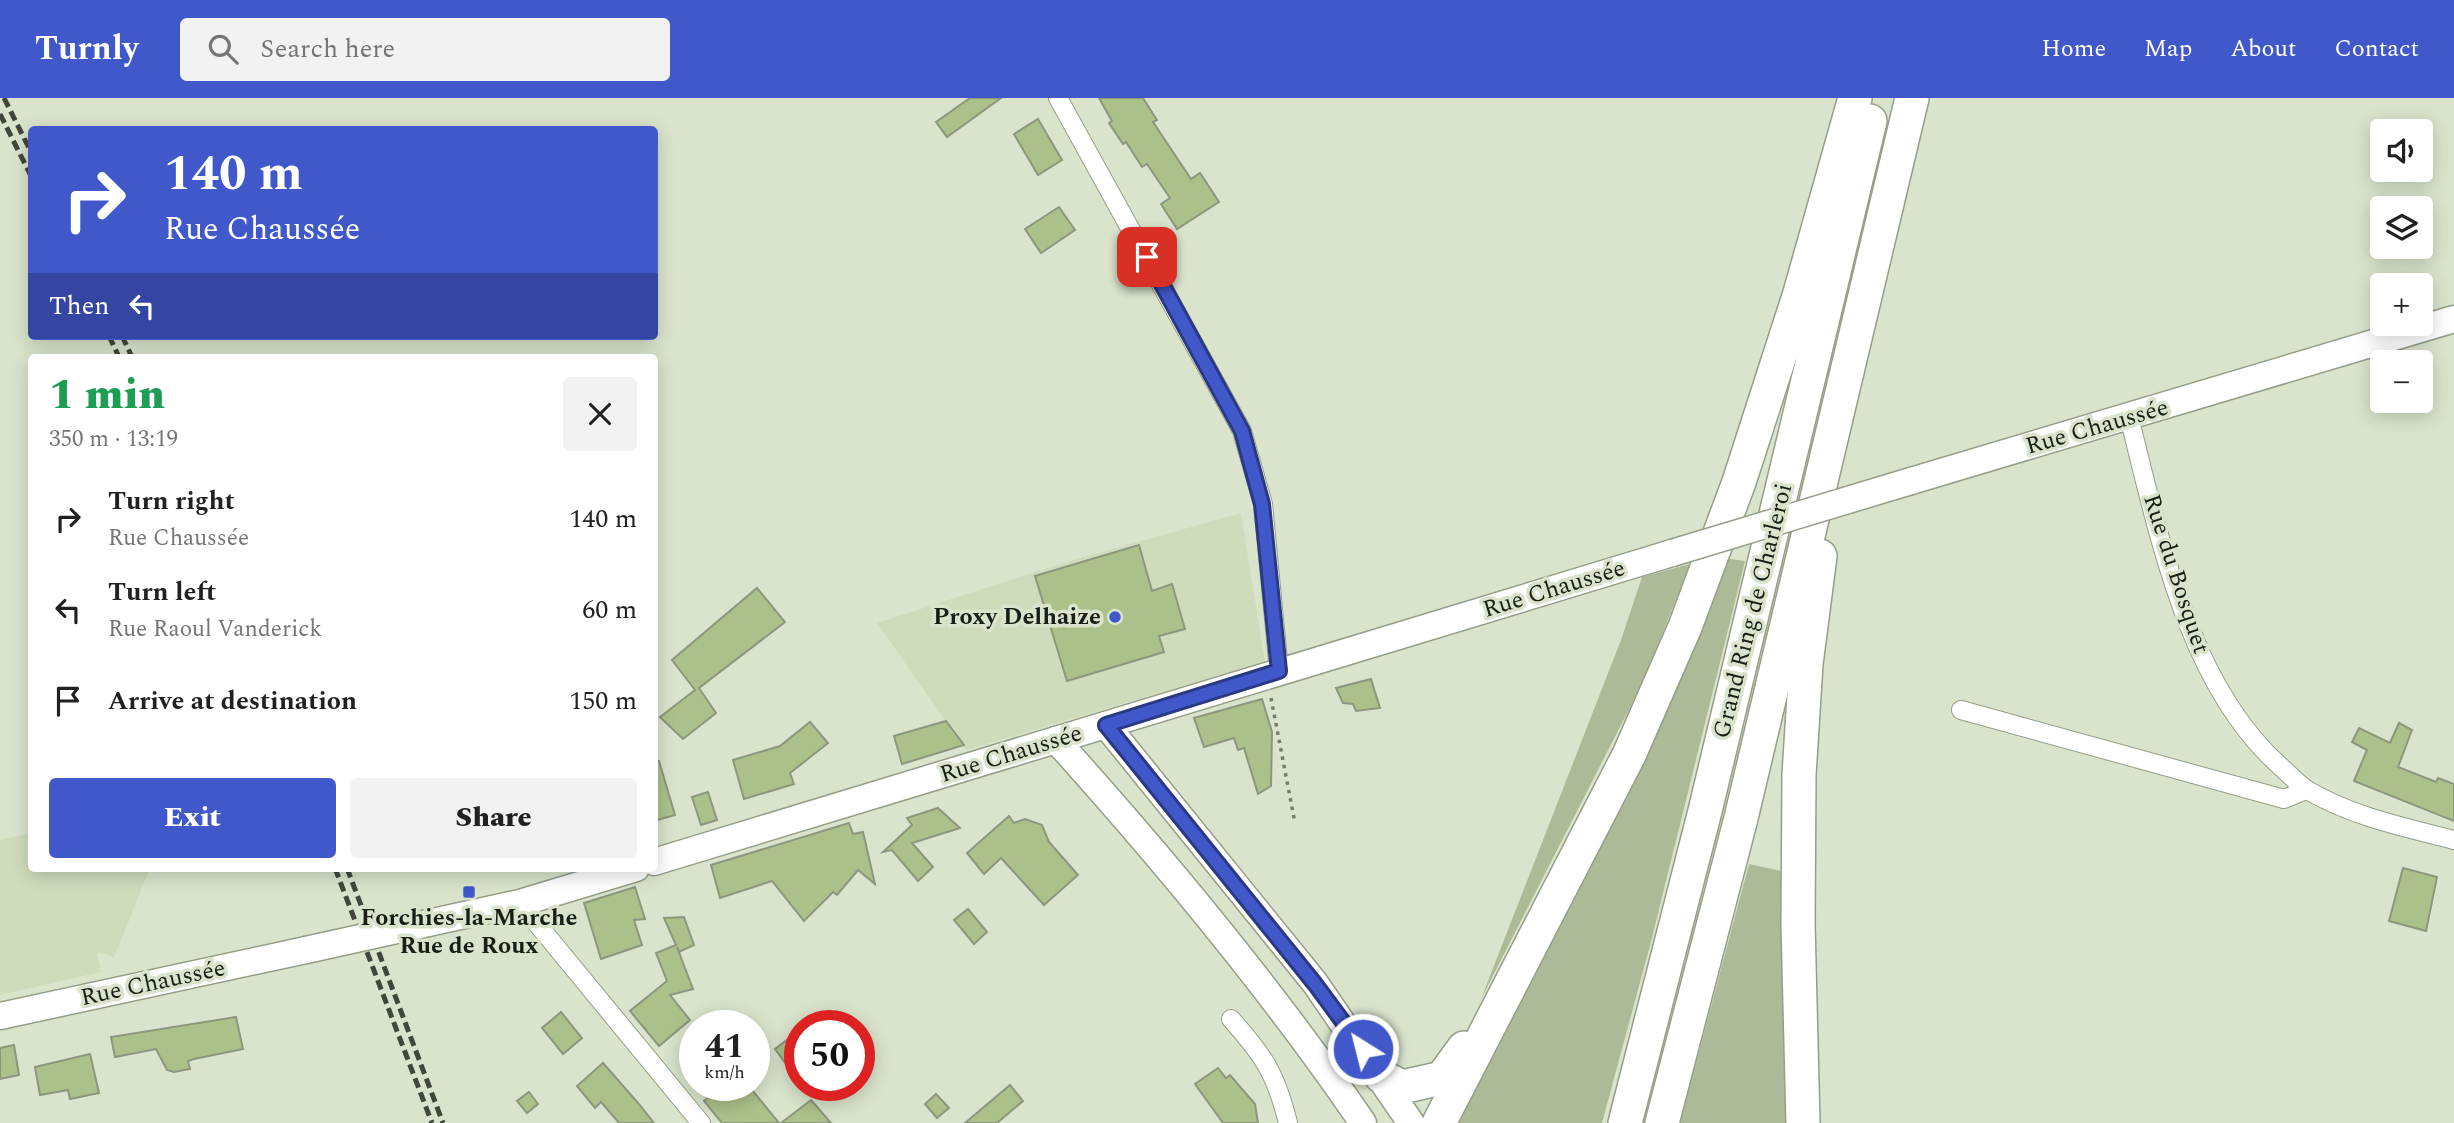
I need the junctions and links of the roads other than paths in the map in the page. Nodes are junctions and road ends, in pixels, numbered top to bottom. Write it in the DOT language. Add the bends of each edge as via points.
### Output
graph roads {
  1 [pos="1058,98"];
  2 [pos="1855,98"];
  3 [pos="1876,98"];
  4 [pos="1912,98"];
  5 [pos="2454,319"];
  6 [pos="2129,417"];
  7 [pos="1819,485"];
  8 [pos="1273,673"];
  9 [pos="1961,710"];
  10 [pos="1106,725"];
  11 [pos="1056,740"];
  12 [pos="2306,790"];
  13 [pos="2454,840"];
  14 [pos="658,861"];
  15 [pos="623,872"];
  16 [pos="520,903"];
  17 [pos="1502,999"];
  18 [pos="0,1016"];
  19 [pos="1231,1018"];
  20 [pos="1381,1076"];
  21 [pos="701,1123"];
  22 [pos="1288,1123"];
  23 [pos="1363,1123"];
  24 [pos="1411,1123"];
  25 [pos="1438,1123"];
  26 [pos="1625,1123"];
  27 [pos="1662,1123"];
  28 [pos="1803,1123"];
  1 -- 8 [label="street" via="1242,431 1262,504"];
  2 -- 17 [label="highway" via="1796,305 1739,482 1685,627 1629,755"];
  3 -- 26 [label="highway, Grand Ring de Charleroi"];
  4 -- 7 [label="highway, Grand Ring de Charleroi"];
  5 -- 6 [label="main road, Rue Chaussée"];
  6 -- 8 [label="main road, Rue Chaussée, bridge"];
  6 -- 12 [label="street, Rue du Bosquet" via="2190,631 2210,676 2265,753"];
  7 -- 27 [label="highway, Grand Ring de Charleroi" via="1741,818"];
  7 -- 28 [label="highway" via="1821,563 1806,664 1799,775"];
  8 -- 10 [label="main road, Rue Chaussée"];
  9 -- 12 [label="street" via="2284,799"];
  10 -- 11 [label="main road, Rue Chaussée"];
  10 -- 20 [label="main road" via="1315,984"];
  11 -- 14 [label="main road, Rue Chaussée"];
  11 -- 23 [label="main road" via="1147,840 1266,988"];
  12 -- 13 [label="street, Rue du Bosquet" via="2351,813"];
  15 -- 16 [label="main road"];
  16 -- 18 [label="main road, Rue Chaussée, bridge"];
  16 -- 21 [label="street"];
  17 -- 20 [label="highway" via="1442,1077 1402,1087"];
  17 -- 25 [label="highway"];
  19 -- 22 [label="street" via="1279,1085"];
  20 -- 24 [label="main road"];
}
